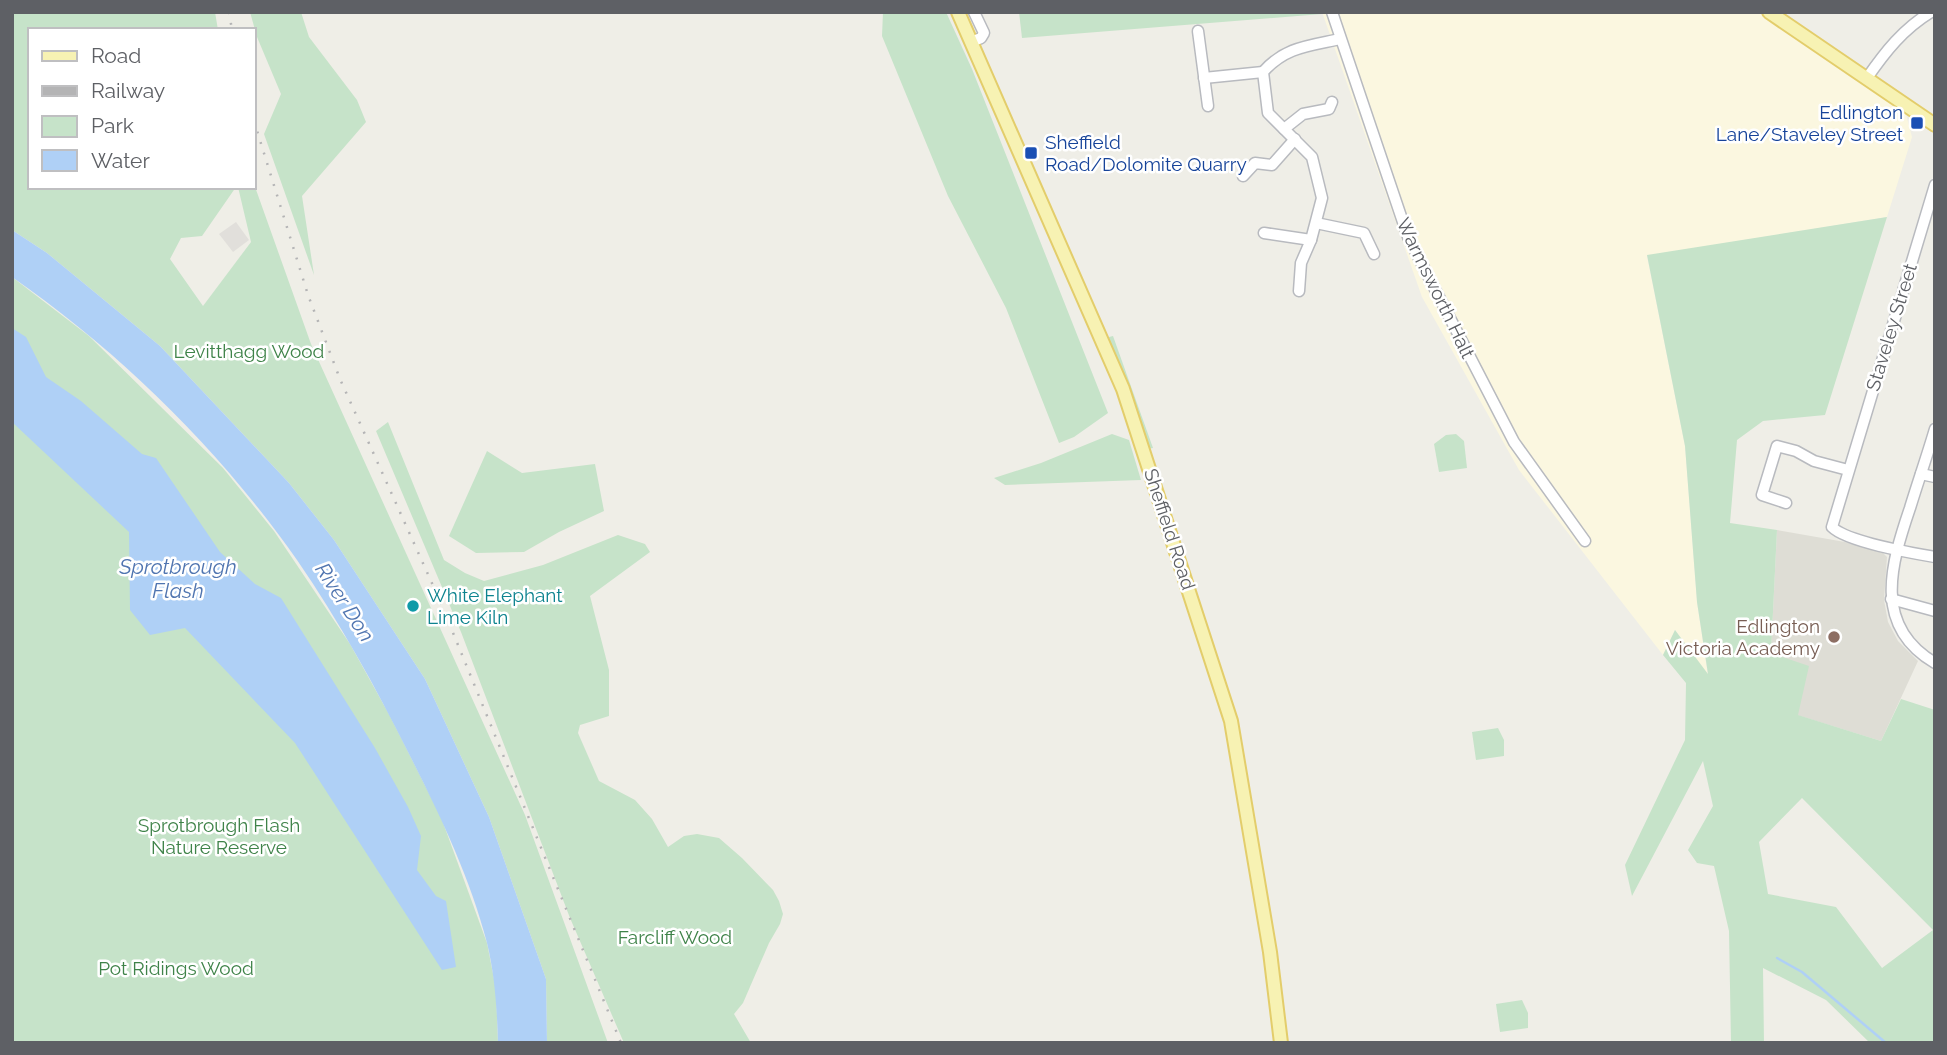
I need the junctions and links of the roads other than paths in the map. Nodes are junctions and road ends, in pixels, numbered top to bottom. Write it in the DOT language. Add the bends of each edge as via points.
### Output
graph roads {
  1 [pos="958,12"];
  2 [pos="974,12"];
  3 [pos="1332,12"];
  4 [pos="1769,12"];
  5 [pos="1931,12"];
  6 [pos="1198,31"];
  7 [pos="1340,39"];
  8 [pos="971,42"];
  9 [pos="1263,72"];
  10 [pos="1204,78"];
  11 [pos="1867,78"];
  12 [pos="1208,106"];
  13 [pos="1331,110"];
  14 [pos="1935,125"];
  15 [pos="1284,129"];
  16 [pos="1295,139"];
  17 [pos="1243,176"];
  18 [pos="1935,185"];
  19 [pos="1316,223"];
  20 [pos="1264,233"];
  21 [pos="1311,240"];
  22 [pos="1374,254"];
  23 [pos="1299,292"];
  24 [pos="1935,429"];
  25 [pos="1849,470"];
  26 [pos="1921,474"];
  27 [pos="1935,477"];
  28 [pos="1786,503"];
  29 [pos="1585,541"];
  30 [pos="1896,550"];
  31 [pos="1935,557"];
  32 [pos="1891,599"];
  33 [pos="1935,611"];
  34 [pos="1935,663"];
  35 [pos="1281,1043"];
  1 -- 8 [label="main road, Sheffield Road"];
  2 -- 8 [label="street" via="984,33"];
  3 -- 7 [label="street, Warmsworth Halt"];
  4 -- 11 [label="main road"];
  5 -- 11 [label="street" via="1887,49"];
  6 -- 10 [label="street"];
  7 -- 9 [label="street" via="1295,48 1274,59"];
  7 -- 29 [label="street, Warmsworth Halt" via="1408,237 1514,442"];
  8 -- 35 [label="main road, Sheffield Road" via="1123,389 1231,721"];
  9 -- 10 [label="street"];
  9 -- 15 [label="street" via="1268,113"];
  10 -- 12 [label="street"];
  11 -- 14 [label="main road"];
  13 -- 15 [label="street" via="1303,114"];
  15 -- 16 [label="street"];
  16 -- 17 [label="street" via="1272,166 1255,163"];
  16 -- 19 [label="street" via="1312,157 1322,198"];
  18 -- 25 [label="street, Staveley Street"];
  19 -- 21 [label="street"];
  19 -- 22 [label="street" via="1364,233"];
  20 -- 21 [label="street"];
  21 -- 23 [label="street" via="1301,263"];
  24 -- 26 [label="street"];
  25 -- 28 [label="street" via="1777,446 1762,495"];
  25 -- 30 [label="street, Staveley Street" via="1833,528"];
  26 -- 27 [label="street"];
  26 -- 30 [label="street"];
  30 -- 31 [label="street"];
  30 -- 32 [label="street"];
  32 -- 33 [label="street"];
  32 -- 34 [label="street" via="1905,637"];
}
